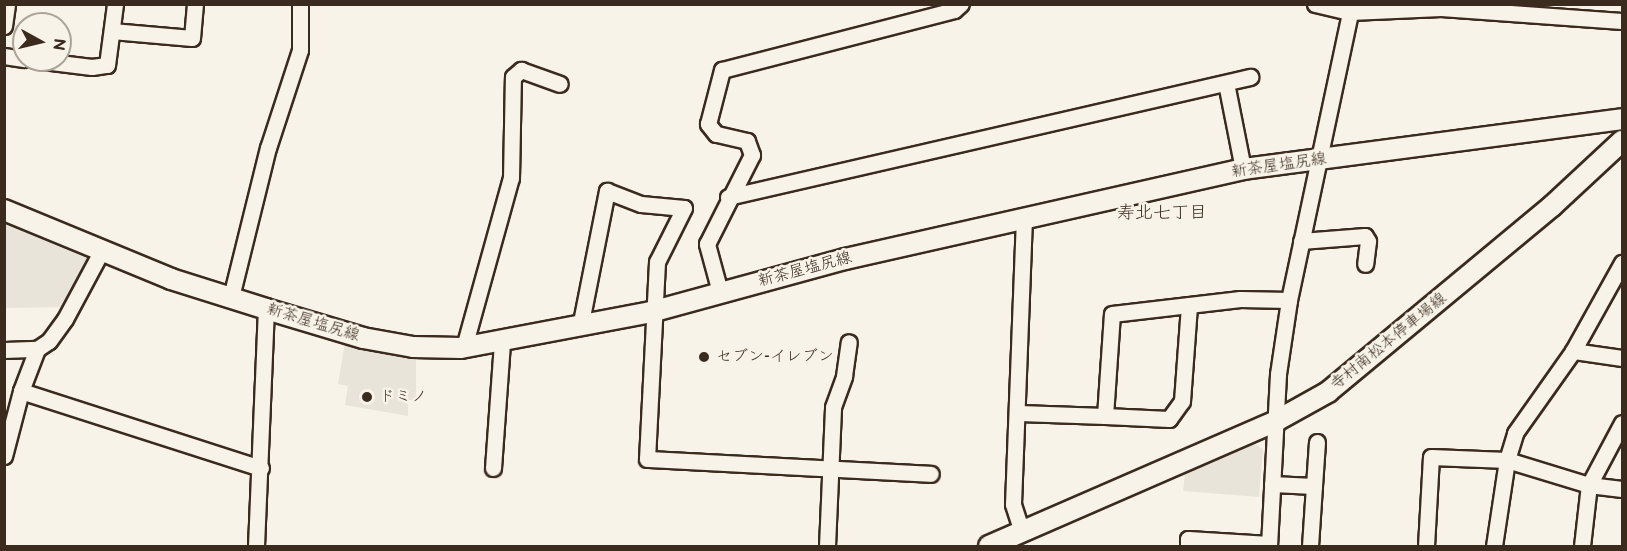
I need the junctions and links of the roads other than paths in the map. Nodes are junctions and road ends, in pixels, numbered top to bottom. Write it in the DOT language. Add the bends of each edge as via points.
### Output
graph roads {
  1 [pos="7,4"];
  2 [pos="115,4"];
  3 [pos="195,4"];
  4 [pos="300,4"];
  5 [pos="961,4"];
  6 [pos="1315,4"];
  7 [pos="1351,8"];
  8 [pos="1623,21"];
  9 [pos="4,26"];
  10 [pos="112,31"];
  11 [pos="72,65"];
  12 [pos="1250,77"];
  13 [pos="1226,83"];
  14 [pos="560,84"];
  15 [pos="1623,119"];
  16 [pos="1623,141"];
  17 [pos="1319,160"];
  18 [pos="1243,169"];
  19 [pos="728,196"];
  20 [pos="4,210"];
  21 [pos="1024,218"];
  22 [pos="1301,241"];
  23 [pos="101,252"];
  24 [pos="1623,263"];
  25 [pos="1365,264"];
  26 [pos="720,292"];
  27 [pos="231,297"];
  28 [pos="1289,300"];
  29 [pos="1189,305"];
  30 [pos="266,309"];
  31 [pos="651,312"];
  32 [pos="580,327"];
  33 [pos="849,342"];
  34 [pos="502,343"];
  35 [pos="464,347"];
  36 [pos="37,349"];
  37 [pos="4,350"];
  38 [pos="1573,351"];
  39 [pos="1623,358"];
  40 [pos="21,391"];
  41 [pos="1019,413"];
  42 [pos="1105,416"];
  43 [pos="1276,421"];
  44 [pos="1622,422"];
  45 [pos="7,437"];
  46 [pos="1317,442"];
  47 [pos="4,456"];
  48 [pos="1507,460"];
  49 [pos="261,468"];
  50 [pos="494,468"];
  51 [pos="831,468"];
  52 [pos="931,474"];
  53 [pos="1272,484"];
  54 [pos="1589,485"];
  55 [pos="1314,486"];
  56 [pos="1623,489"];
  57 [pos="1021,529"];
  58 [pos="1269,545"];
  59 [pos="256,546"];
  60 [pos="827,546"];
  61 [pos="989,546"];
  62 [pos="1188,546"];
  63 [pos="1310,546"];
  64 [pos="1426,546"];
  65 [pos="1494,546"];
  66 [pos="1582,546"];
  1 -- 9 [label="street"];
  2 -- 10 [label="street"];
  3 -- 10 [label="street" via="192,38"];
  4 -- 27 [label="street" via="300,50 268,148"];
  5 -- 19 [label="street" via="723,70 708,124 716,134 747,141 752,155"];
  6 -- 7 [label="street"];
  7 -- 8 [label="street" via="1441,8"];
  7 -- 17 [label="street"];
  10 -- 11 [label="street" via="107,65"];
  12 -- 13 [label="street"];
  13 -- 18 [label="street"];
  13 -- 19 [label="street"];
  14 -- 35 [label="street" via="521,70 513,77 511,178"];
  15 -- 17 [label="main road, 新茶屋塩尻線"];
  16 -- 43 [label="main road, 寺村南松本停車場線" via="1356,372"];
  17 -- 18 [label="main road, 新茶屋塩尻線"];
  17 -- 22 [label="street"];
  18 -- 21 [label="main road, 新茶屋塩尻線"];
  19 -- 26 [label="street" via="707,244"];
  20 -- 23 [label="main road, 新茶屋塩尻線"];
  21 -- 26 [label="main road, 新茶屋塩尻線"];
  21 -- 41 [label="street"];
  22 -- 25 [label="street" via="1365,236"];
  22 -- 28 [label="street"];
  23 -- 27 [label="main road, 新茶屋塩尻線"];
  23 -- 36 [label="street" via="65,319 49,341"];
  24 -- 38 [label="street"];
  26 -- 31 [label="main road, 新茶屋塩尻線"];
  27 -- 30 [label="main road, 新茶屋塩尻線"];
  28 -- 29 [label="street" via="1239,299"];
  28 -- 43 [label="street"];
  29 -- 42 [label="street" via="1112,314"];
  29 -- 42 [label="street" via="1182,401 1169,419"];
  30 -- 35 [label="main road, 新茶屋塩尻線" via="363,338 413,346"];
  30 -- 49 [label="street"];
  31 -- 32 [label="main road, 新茶屋塩尻線"];
  31 -- 32 [label="street" via="657,262 684,208 641,204 608,191"];
  31 -- 51 [label="street" via="647,459"];
  32 -- 34 [label="main road, 新茶屋塩尻線"];
  33 -- 51 [label="street" via="844,375 833,407"];
  34 -- 35 [label="main road, 新茶屋塩尻線"];
  34 -- 50 [label="street"];
  36 -- 37 [label="street"];
  36 -- 40 [label="street"];
  38 -- 39 [label="street"];
  38 -- 48 [label="street" via="1515,433"];
  40 -- 45 [label="street"];
  40 -- 49 [label="street"];
  41 -- 42 [label="street"];
  41 -- 57 [label="street" via="1013,504"];
  43 -- 53 [label="street"];
  43 -- 57 [label="main road, 寺村南松本停車場線"];
  44 -- 54 [label="street"];
  45 -- 47 [label="street"];
  46 -- 55 [label="street"];
  48 -- 54 [label="street"];
  48 -- 64 [label="street" via="1431,457"];
  48 -- 65 [label="street"];
  49 -- 59 [label="street"];
  51 -- 52 [label="street"];
  51 -- 60 [label="street"];
  53 -- 55 [label="street"];
  53 -- 58 [label="street"];
  54 -- 56 [label="street"];
  54 -- 66 [label="street"];
  55 -- 63 [label="street"];
  57 -- 61 [label="main road, 寺村南松本停車場線"];
  58 -- 62 [label="street" via="1188,538"];
}
